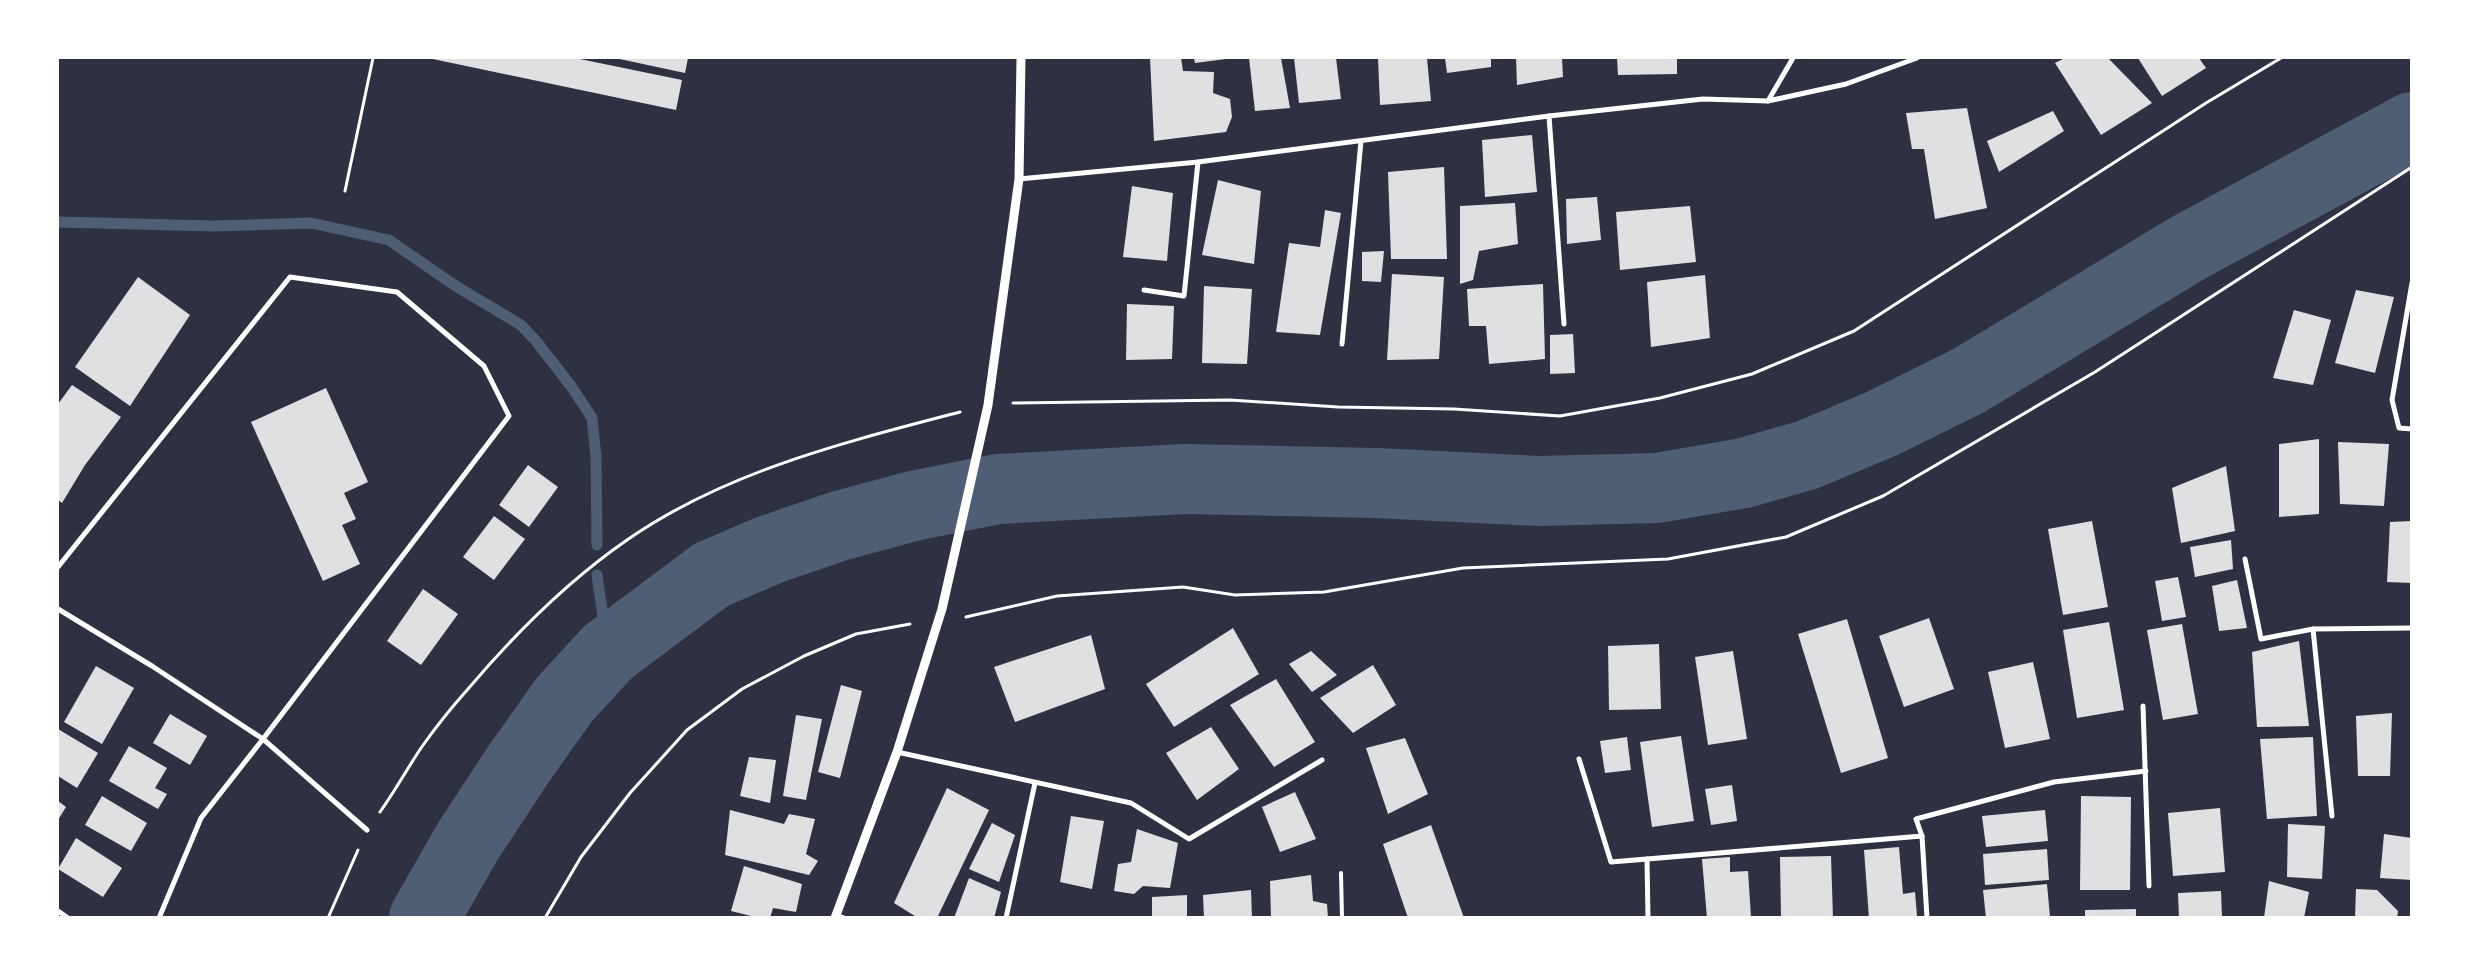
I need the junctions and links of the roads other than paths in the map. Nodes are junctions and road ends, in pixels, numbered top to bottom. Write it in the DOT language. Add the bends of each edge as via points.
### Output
graph roads {
  1 [pos="1021,58"];
  2 [pos="1794,58"];
  3 [pos="1917,58"];
  4 [pos="1768,101"];
  5 [pos="1548,116"];
  6 [pos="1361,141"];
  7 [pos="1198,162"];
  8 [pos="1020,179"];
  9 [pos="2412,283"];
  10 [pos="1144,290"];
  11 [pos="1564,324"];
  12 [pos="1342,344"];
  13 [pos="2412,429"];
  14 [pos="2245,559"];
  15 [pos="58,567"];
  16 [pos="58,609"];
  17 [pos="2412,628"];
  18 [pos="2313,629"];
  19 [pos="2143,706"];
  20 [pos="263,739"];
  21 [pos="897,752"];
  22 [pos="1579,759"];
  23 [pos="1322,760"];
  24 [pos="2146,771"];
  25 [pos="1035,783"];
  26 [pos="2332,816"];
  27 [pos="367,830"];
  28 [pos="1922,836"];
  29 [pos="1647,859"];
  30 [pos="1341,873"];
  31 [pos="2149,886"];
  32 [pos="58,912"];
  33 [pos="838,917"];
  34 [pos="68,918"];
  35 [pos="159,918"];
  36 [pos="1006,918"];
  37 [pos="1342,918"];
  38 [pos="1648,918"];
  39 [pos="1927,918"];
  1 -- 8 [label="street"];
  2 -- 4 [label="street"];
  3 -- 4 [label="street" via="1846,84"];
  4 -- 5 [label="street" via="1703,99"];
  5 -- 6 [label="street"];
  5 -- 11 [label="street"];
  6 -- 7 [label="street"];
  6 -- 12 [label="street"];
  7 -- 8 [label="street"];
  7 -- 10 [label="street" via="1184,296"];
  8 -- 21 [label="street" via="988,405 942,609"];
  9 -- 13 [label="street" via="2392,400 2399,428"];
  14 -- 18 [label="street" via="2261,639"];
  15 -- 20 [label="street" via="290,277 397,292 484,366 509,416"];
  16 -- 20 [label="street"];
  17 -- 18 [label="street"];
  18 -- 26 [label="street"];
  19 -- 24 [label="street"];
  20 -- 27 [label="street"];
  20 -- 35 [label="street" via="201,818"];
  21 -- 25 [label="street"];
  21 -- 33 [label="street"];
  22 -- 29 [label="street" via="1611,862"];
  23 -- 25 [label="street" via="1189,839 1131,804"];
  24 -- 28 [label="street" via="2054,782 1916,819"];
  24 -- 31 [label="street"];
  25 -- 36 [label="street"];
  28 -- 29 [label="street"];
  28 -- 39 [label="street"];
  29 -- 38 [label="street"];
  30 -- 37 [label="lane"];
  32 -- 34 [label="street"];
}
